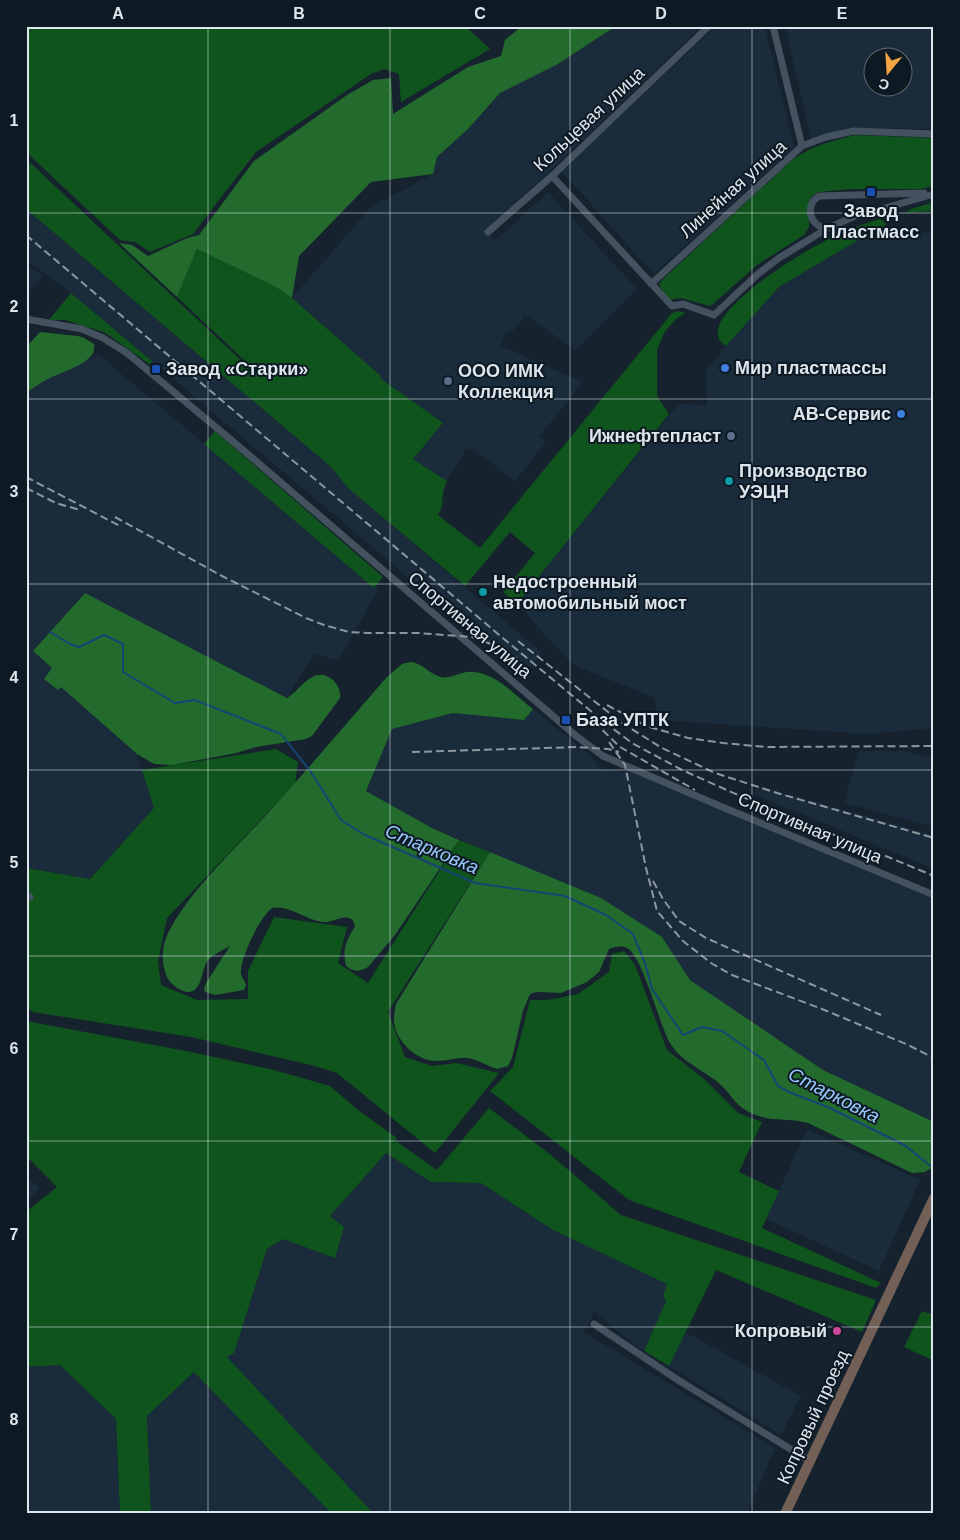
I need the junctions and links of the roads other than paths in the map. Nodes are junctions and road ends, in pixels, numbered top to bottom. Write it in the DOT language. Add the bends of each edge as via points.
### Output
graph roads {
  1 [pos="709,26"];
  2 [pos="773,26"];
  3 [pos="934,134"];
  4 [pos="802,146"];
  5 [pos="552,176"];
  6 [pos="934,194"];
  7 [pos="828,228"];
  8 [pos="488,232"];
  9 [pos="652,284"];
  10 [pos="26,319"];
  11 [pos="934,895"];
  12 [pos="934,1198"];
  13 [pos="594,1324"];
  14 [pos="810,1461"];
  15 [pos="785,1514"];
  1 -- 5 [label="street, Кольцевая улица"];
  2 -- 4 [label="street"];
  3 -- 4 [label="street, Линейная улица" via="854,131"];
  4 -- 9 [label="street, Линейная улица"];
  5 -- 8 [label="street, Кольцевая улица"];
  5 -- 9 [label="street"];
  6 -- 7 [label="street" via="853,217"];
  6 -- 7 [label="street" via="820,196 812,202 812,219 818,226"];
  7 -- 9 [label="street" via="758,274 714,315 683,304 672,306"];
  10 -- 11 [label="street, Спортивная улица" via="82,329 127,353 574,735 603,756"];
  12 -- 14 [label="main road, Копровый проезд"];
  13 -- 14 [label="street"];
  14 -- 15 [label="main road, Копровый проезд"];
}
